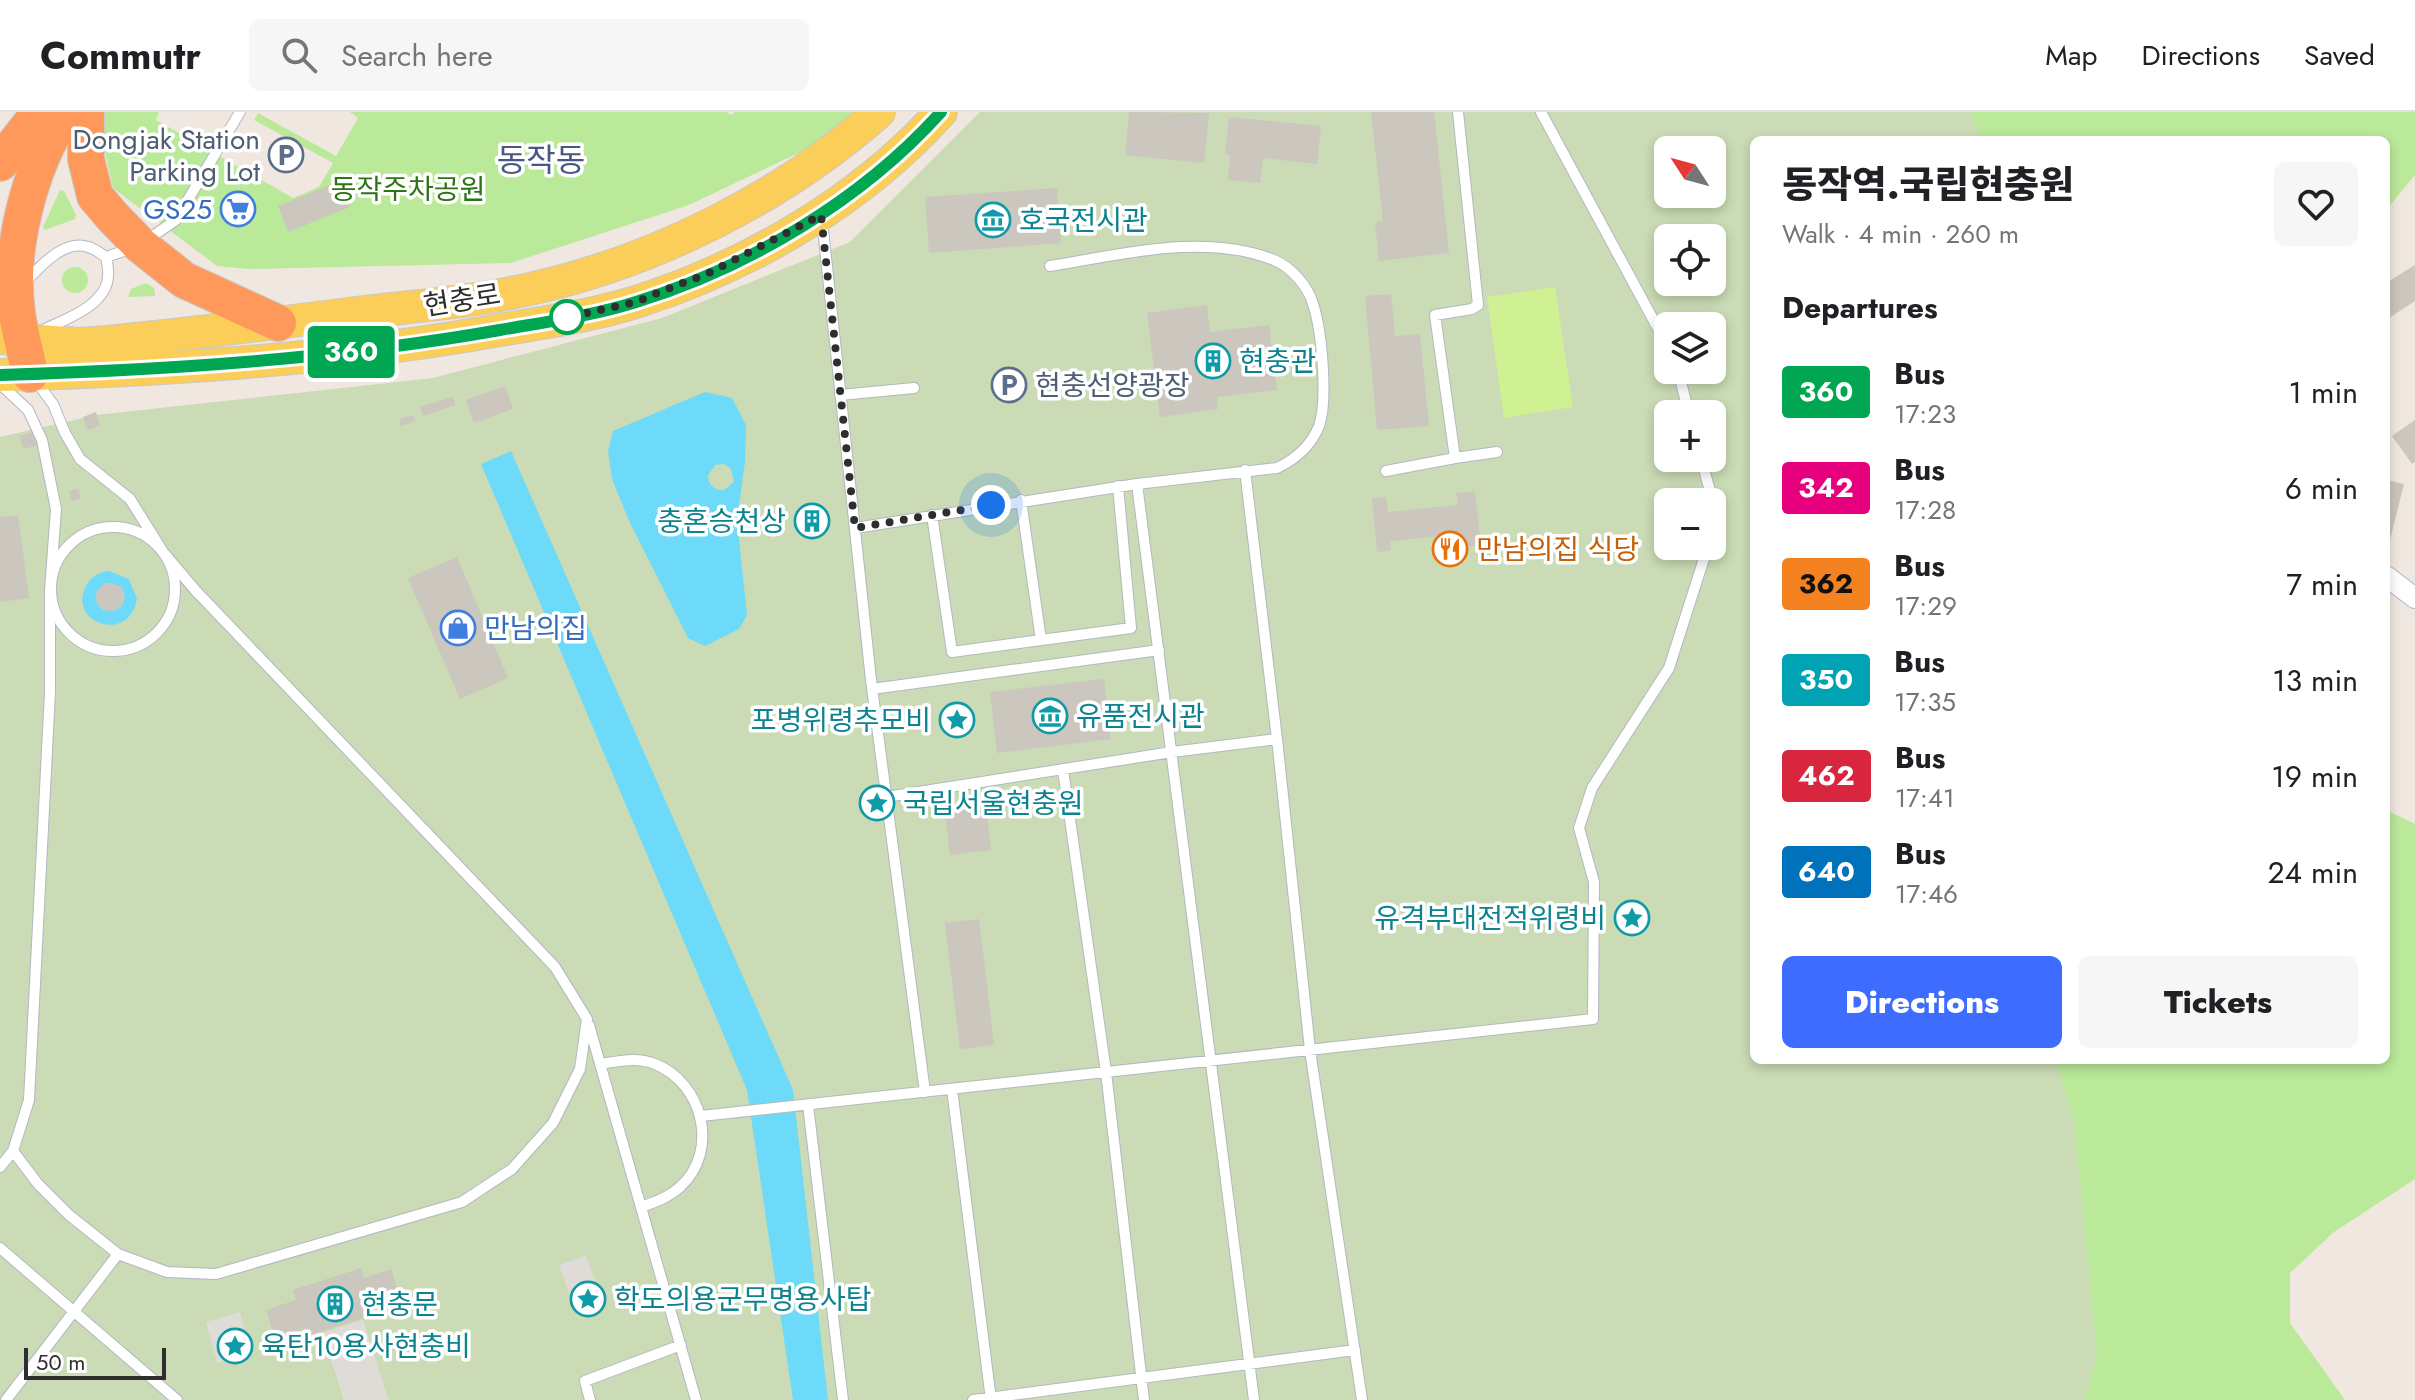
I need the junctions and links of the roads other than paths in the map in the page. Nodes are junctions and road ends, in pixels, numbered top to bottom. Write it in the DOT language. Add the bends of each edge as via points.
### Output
graph roads {
  1 [pos="40,112"];
  2 [pos="66,112"];
  3 [pos="86,112"];
  4 [pos="240,112"];
  5 [pos="879,112"];
  6 [pos="941,112"];
  7 [pos="1458,112"];
  8 [pos="1541,112"];
  9 [pos="1,163"];
  10 [pos="821,215"];
  11 [pos="140,245"];
  12 [pos="106,257"];
  13 [pos="1050,266"];
  14 [pos="16,291"];
  15 [pos="1654,321"];
  16 [pos="278,323"];
  17 [pos="11,339"];
  18 [pos="10,378"];
  19 [pos="914,388"];
  20 [pos="840,395"];
  21 [pos="1497,452"];
  22 [pos="1455,458"];
  23 [pos="1245,470"];
  24 [pos="1386,471"];
  25 [pos="1137,484"];
  26 [pos="1118,486"];
  27 [pos="1021,500"];
  28 [pos="932,515"];
  29 [pos="855,528"];
  30 [pos="163,552"];
  31 [pos="1704,560"];
  32 [pos="2390,579"];
  33 [pos="50,590"];
  34 [pos="2415,598"];
  35 [pos="1041,640"];
  36 [pos="1159,650"];
  37 [pos="872,689"];
  38 [pos="1277,739"];
  39 [pos="1172,752"];
  40 [pos="1063,770"];
  41 [pos="886,797"];
  42 [pos="587,1019"];
  43 [pos="1310,1050"];
  44 [pos="1211,1061"];
  45 [pos="600,1064"];
  46 [pos="1106,1072"];
  47 [pos="952,1089"];
  48 [pos="925,1092"];
  49 [pos="808,1105"];
  50 [pos="701,1116"];
  51 [pos="13,1151"];
  52 [pos="0,1167"];
  53 [pos="641,1207"];
  54 [pos="0,1248"];
  55 [pos="118,1254"];
  56 [pos="73,1312"];
  57 [pos="681,1345"];
  58 [pos="1355,1350"];
  59 [pos="1250,1363"];
  60 [pos="1142,1378"];
  61 [pos="991,1399"];
  62 [pos="6,1400"];
  63 [pos="177,1400"];
  64 [pos="590,1400"];
  65 [pos="696,1400"];
  66 [pos="843,1400"];
  67 [pos="973,1400"];
  68 [pos="1144,1400"];
  69 [pos="1254,1400"];
  70 [pos="1362,1400"];
  1 -- 9 [label="highway"];
  2 -- 14 [label="highway" via="31,185 20,224"];
  3 -- 11 [label="highway" via="86,159 95,196"];
  4 -- 11 [label="lane" via="176,220"];
  5 -- 16 [label="main road, 현충로" via="795,176 687,235 616,264 532,289 442,306"];
  6 -- 10 [label="main road, 현충로" via="871,179"];
  7 -- 22 [label="lane" via="1478,305 1435,315"];
  8 -- 15 [label="lane"];
  10 -- 18 [label="main road, 현충로" via="709,273 636,302 556,320 320,356"];
  10 -- 20 [label="lane"];
  11 -- 12 [label="lane"];
  11 -- 16 [label="highway" via="184,280"];
  12 -- 14 [label="lane" via="76,245 51,256"];
  12 -- 17 [label="lane" via="109,279 86,308"];
  13 -- 23 [label="lane" via="1152,249 1211,248 1255,254 1292,271 1307,290 1317,320 1324,401 1318,426 1295,460 1277,468"];
  14 -- 17 [label="highway"];
  16 -- 17 [label="main road, 현충로" via="80,344"];
  17 -- 18 [label="highway"];
  18 -- 30 [label="lane" via="53,404 80,459 130,499"];
  18 -- 33 [label="lane" via="42,440 56,509"];
  19 -- 20 [label="lane"];
  20 -- 29 [label="lane"];
  21 -- 22 [label="lane"];
  22 -- 24 [label="lane"];
  23 -- 25 [label="lane"];
  23 -- 38 [label="lane"];
  25 -- 26 [label="lane"];
  25 -- 36 [label="lane"];
  26 -- 27 [label="lane"];
  26 -- 35 [label="lane" via="1131,628"];
  27 -- 28 [label="lane"];
  27 -- 35 [label="lane"];
  28 -- 29 [label="lane"];
  28 -- 35 [label="lane" via="952,652"];
  29 -- 37 [label="lane"];
  30 -- 33 [label="lane" via="132,530 94,530 62,553"];
  30 -- 33 [label="lane" via="173,571 171,613 142,645 101,651 81,643 64,629"];
  30 -- 42 [label="lane" via="555,967"];
  31 -- 43 [label="lane" via="1669,668 1592,788 1579,828 1594,882 1593,1019"];
  32 -- 34 [label="street"];
  33 -- 51 [label="lane" via="29,1100"];
  36 -- 37 [label="lane"];
  36 -- 39 [label="lane"];
  37 -- 41 [label="lane"];
  38 -- 39 [label="lane"];
  38 -- 43 [label="lane"];
  39 -- 40 [label="lane"];
  39 -- 44 [label="lane"];
  40 -- 41 [label="lane"];
  40 -- 46 [label="lane"];
  41 -- 48 [label="lane"];
  42 -- 45 [label="lane"];
  42 -- 55 [label="lane" via="580,1069 553,1123 512,1169 462,1202 216,1274 167,1272"];
  43 -- 44 [label="lane"];
  43 -- 58 [label="lane"];
  44 -- 46 [label="lane"];
  44 -- 59 [label="lane"];
  45 -- 50 [label="lane" via="630,1059 653,1063 674,1074 691,1093"];
  45 -- 53 [label="lane"];
  46 -- 47 [label="lane"];
  46 -- 60 [label="lane"];
  47 -- 48 [label="lane"];
  47 -- 61 [label="lane"];
  48 -- 49 [label="lane"];
  49 -- 50 [label="lane"];
  49 -- 66 [label="lane"];
  50 -- 53 [label="lane" via="703,1141 696,1166 681,1186"];
  51 -- 52 [label="lane"];
  51 -- 55 [label="lane" via="59,1205"];
  53 -- 57 [label="lane"];
  54 -- 56 [label="lane"];
  55 -- 56 [label="lane"];
  56 -- 62 [label="lane"];
  56 -- 63 [label="lane"];
  57 -- 64 [label="lane" via="585,1381"];
  57 -- 65 [label="lane"];
  58 -- 59 [label="lane"];
  58 -- 70 [label="lane"];
  59 -- 60 [label="lane"];
  59 -- 69 [label="lane"];
  60 -- 61 [label="lane"];
  60 -- 68 [label="lane"];
  61 -- 67 [label="lane"];
}
